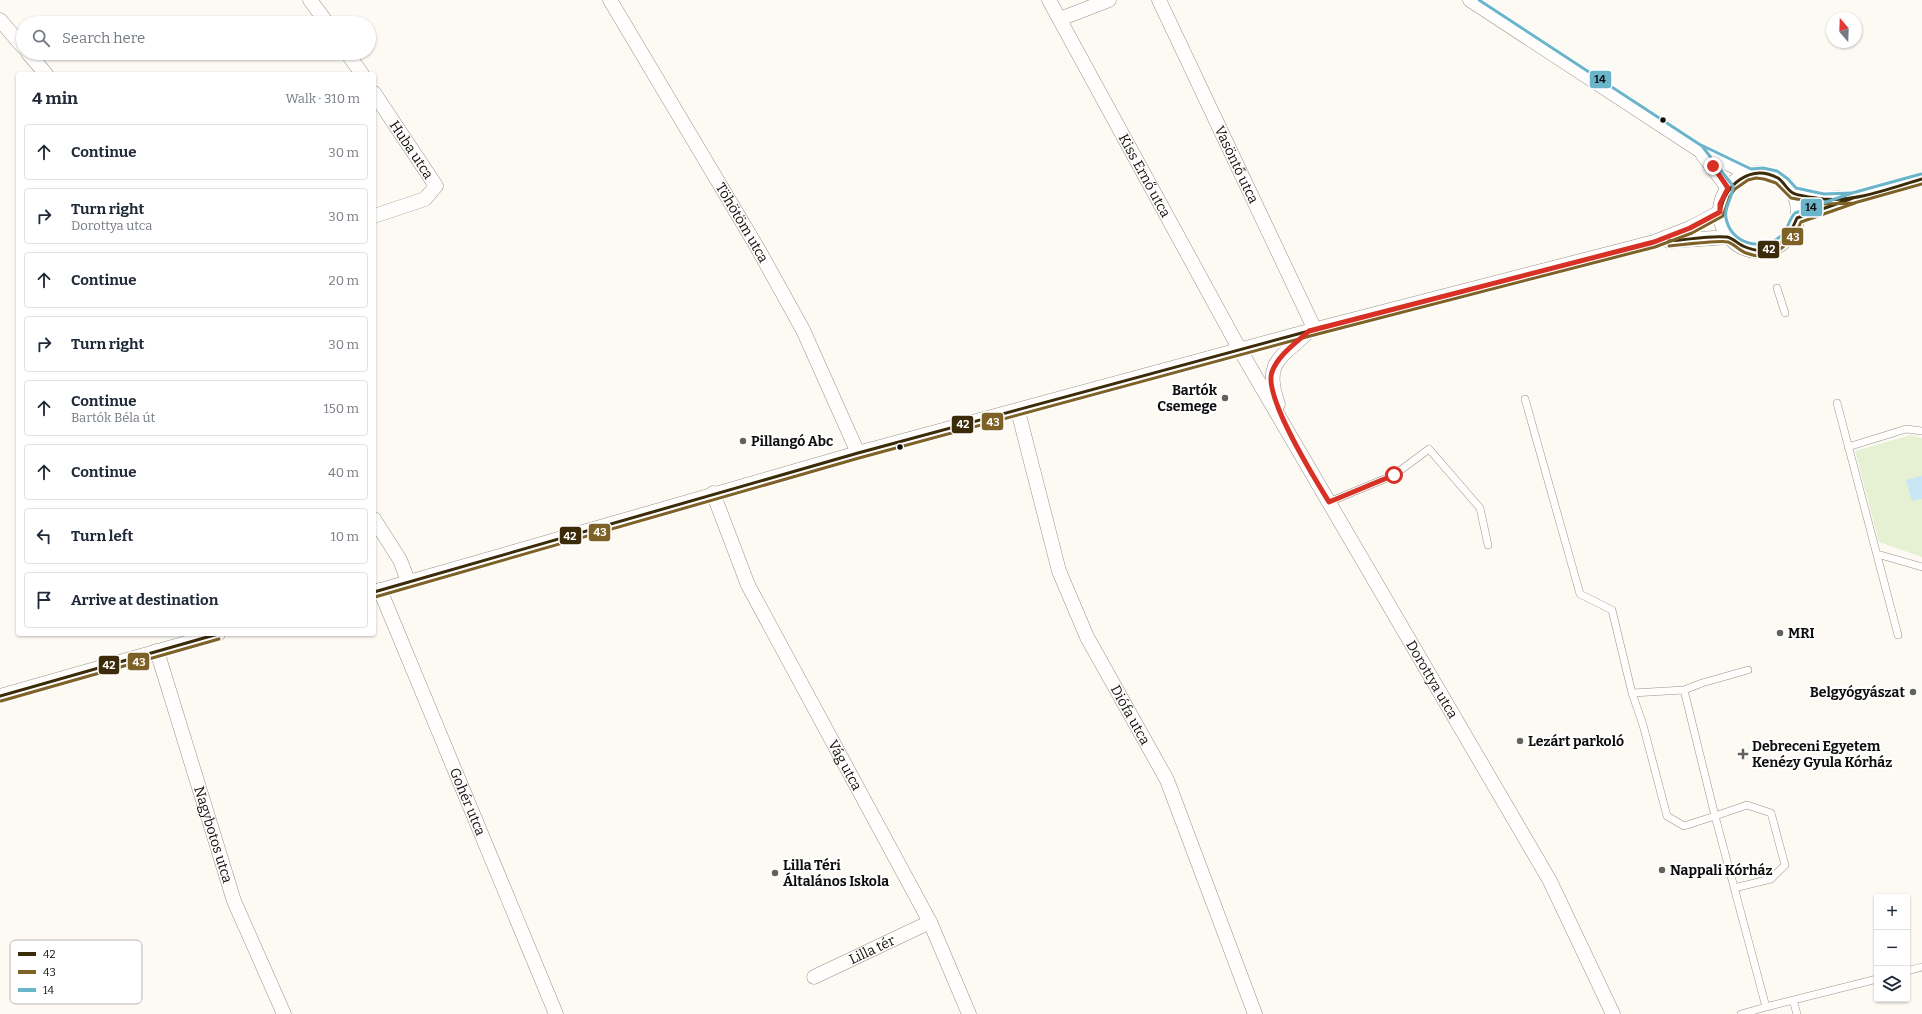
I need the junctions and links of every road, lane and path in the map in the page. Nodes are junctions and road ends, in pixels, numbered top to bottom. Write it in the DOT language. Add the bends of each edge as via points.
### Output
graph roads {
  1 [pos="310,0"];
  2 [pos="610,0"];
  3 [pos="1049,0"];
  4 [pos="1109,0"];
  5 [pos="1159,0"];
  6 [pos="1470,0"];
  7 [pos="322,16"];
  8 [pos="1060,19"];
  9 [pos="0,20"];
  10 [pos="16,39"];
  11 [pos="34,60"];
  12 [pos="353,60"];
  13 [pos="44,72"];
  14 [pos="361,72"];
  15 [pos="376,96"];
  16 [pos="1699,150"];
  17 [pos="1750,174"];
  18 [pos="1922,178"];
  19 [pos="1728,188"];
  20 [pos="1793,193"];
  21 [pos="1853,198"];
  22 [pos="1720,212"];
  23 [pos="376,215"];
  24 [pos="1797,218"];
  25 [pos="1728,237"];
  26 [pos="1654,242"];
  27 [pos="1777,288"];
  28 [pos="1785,313"];
  29 [pos="1312,331"];
  30 [pos="1240,350"];
  31 [pos="1525,399"];
  32 [pos="1837,403"];
  33 [pos="1018,412"];
  34 [pos="1287,430"];
  35 [pos="1922,431"];
  36 [pos="1848,447"];
  37 [pos="858,453"];
  38 [pos="713,494"];
  39 [pos="1329,502"];
  40 [pos="376,522"];
  41 [pos="1488,545"];
  42 [pos="1877,554"];
  43 [pos="1922,567"];
  44 [pos="408,581"];
  45 [pos="377,591"];
  46 [pos="1898,635"];
  47 [pos="211,636"];
  48 [pos="157,651"];
  49 [pos="1748,670"];
  50 [pos="1684,690"];
  51 [pos="1632,692"];
  52 [pos="0,696"];
  53 [pos="1715,816"];
  54 [pos="1734,888"];
  55 [pos="930,922"];
  56 [pos="1922,967"];
  57 [pos="1910,970"];
  58 [pos="814,977"];
  59 [pos="1874,979"];
  60 [pos="1793,1000"];
  61 [pos="1766,1007"];
  62 [pos="284,1014"];
  63 [pos="556,1014"];
  64 [pos="969,1014"];
  65 [pos="1255,1014"];
  66 [pos="1613,1014"];
  67 [pos="1741,1014"];
  68 [pos="1797,1014"];
  1 -- 7 [label="street"];
  2 -- 37 [label="street, Töhötöm utca" via="792,309"];
  3 -- 8 [label="street, Kiss Ernő utca"];
  4 -- 8 [label="street"];
  5 -- 29 [label="street, Vasöntő utca"];
  6 -- 16 [label="street"];
  8 -- 30 [label="street, Kiss Ernő utca"];
  9 -- 10 [label="street"];
  11 -- 13 [label="street"];
  12 -- 14 [label="street"];
  15 -- 23 [label="street, Huba utca" via="436,186 425,199"];
  16 -- 17 [label="street"];
  16 -- 19 [label="street"];
  17 -- 19 [label="street"];
  17 -- 20 [label="street" via="1775,176"];
  18 -- 21 [label="street"];
  19 -- 22 [label="street" via="1720,204"];
  20 -- 21 [label="street" via="1824,199"];
  20 -- 24 [label="street" via="1797,205"];
  21 -- 24 [label="street"];
  22 -- 25 [label="street" via="1722,226"];
  22 -- 26 [label="street" via="1690,228"];
  24 -- 25 [label="street" via="1794,230 1785,241 1763,251 1750,250"];
  25 -- 26 [label="street"];
  26 -- 29 [label="street"];
  27 -- 28 [label="lane"];
  29 -- 30 [label="street"];
  29 -- 34 [label="street" via="1279,359 1272,372 1272,388"];
  30 -- 33 [label="street"];
  30 -- 34 [label="street, Dorottya utca"];
  31 -- 51 [label="lane" via="1580,594 1612,610"];
  32 -- 36 [label="lane"];
  33 -- 37 [label="street"];
  33 -- 65 [label="street, Diófa utca" via="1059,571 1087,637 1167,780"];
  34 -- 39 [label="street, Dorottya utca"];
  35 -- 36 [label="lane" via="1906,429"];
  36 -- 42 [label="lane"];
  37 -- 38 [label="street"];
  38 -- 44 [label="street"];
  38 -- 55 [label="street, Vág utca" via="748,585"];
  39 -- 41 [label="lane" via="1394,475 1429,449 1480,508"];
  39 -- 66 [label="street, Dorottya utca" via="1550,881"];
  40 -- 44 [label="street" via="400,560"];
  42 -- 43 [label="lane"];
  42 -- 46 [label="lane"];
  44 -- 45 [label="street"];
  45 -- 63 [label="street, Gohér utca"];
  47 -- 48 [label="street"];
  48 -- 52 [label="street"];
  48 -- 62 [label="street, Nagybotos utca" via="234,901"];
  49 -- 50 [label="lane"];
  50 -- 51 [label="lane"];
  50 -- 53 [label="lane"];
  51 -- 53 [label="lane" via="1668,816 1684,826"];
  53 -- 54 [label="lane"];
  53 -- 54 [label="lane" via="1747,805 1771,813 1785,865 1772,879"];
  54 -- 61 [label="lane"];
  55 -- 58 [label="street, Lilla tér"];
  55 -- 64 [label="street, Vág utca"];
  56 -- 57 [label="lane"];
  59 -- 60 [label="lane"];
  60 -- 61 [label="lane"];
  60 -- 68 [label="lane"];
  61 -- 67 [label="lane"];
}
